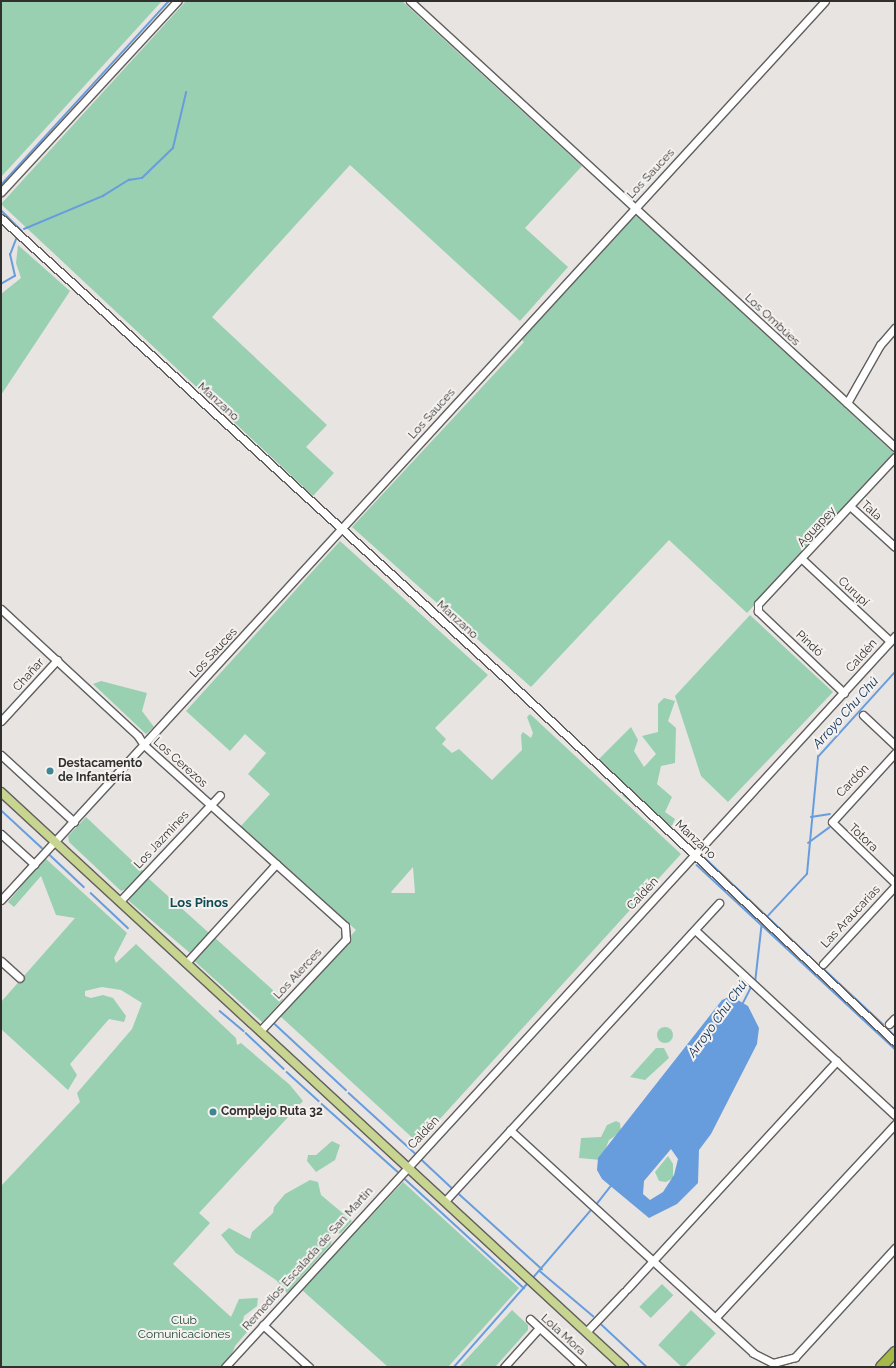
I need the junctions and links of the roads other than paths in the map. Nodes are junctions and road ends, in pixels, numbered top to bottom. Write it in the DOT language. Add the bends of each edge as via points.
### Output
graph roads {
  1 [pos="177,1"];
  2 [pos="410,1"];
  3 [pos="825,1"];
  4 [pos="1,192"];
  5 [pos="634,208"];
  6 [pos="1,218"];
  7 [pos="895,328"];
  8 [pos="847,403"];
  9 [pos="895,447"];
  10 [pos="895,457"];
  11 [pos="851,507"];
  12 [pos="341,530"];
  13 [pos="895,547"];
  14 [pos="802,559"];
  15 [pos="1,609"];
  16 [pos="758,611"];
  17 [pos="893,639"];
  18 [pos="57,660"];
  19 [pos="844,693"];
  20 [pos="863,715"];
  21 [pos="1,721"];
  22 [pos="144,745"];
  23 [pos="895,745"];
  24 [pos="895,753"];
  25 [pos="1,755"];
  26 [pos="1,792"];
  27 [pos="220,795"];
  28 [pos="210,806"];
  29 [pos="74,822"];
  30 [pos="834,826"];
  31 [pos="1,834"];
  32 [pos="56,842"];
  33 [pos="695,855"];
  34 [pos="34,864"];
  35 [pos="276,864"];
  36 [pos="895,883"];
  37 [pos="895,886"];
  38 [pos="1,900"];
  39 [pos="121,900"];
  40 [pos="719,904"];
  41 [pos="346,930"];
  42 [pos="695,930"];
  43 [pos="1,961"];
  44 [pos="186,963"];
  45 [pos="823,964"];
  46 [pos="20,978"];
  47 [pos="895,1018"];
  48 [pos="890,1024"];
  49 [pos="260,1031"];
  50 [pos="895,1042"];
  51 [pos="837,1061"];
  52 [pos="895,1115"];
  53 [pos="895,1124"];
  54 [pos="512,1128"];
  55 [pos="407,1167"];
  56 [pos="445,1201"];
  57 [pos="895,1248"];
  58 [pos="654,1259"];
  59 [pos="717,1317"];
  60 [pos="530,1319"];
  61 [pos="264,1325"];
  62 [pos="539,1328"];
  63 [pos="586,1332"];
  64 [pos="895,1352"];
  65 [pos="225,1367"];
  66 [pos="309,1367"];
  67 [pos="504,1367"];
  68 [pos="582,1367"];
  69 [pos="624,1367"];
  70 [pos="881,1367"];
  1 -- 4 [label="street"];
  2 -- 5 [label="street, Los Ombúes"];
  3 -- 5 [label="street, Los Sauces"];
  5 -- 8 [label="street, Los Ombúes"];
  5 -- 12 [label="street, Los Sauces"];
  6 -- 12 [label="street, Manzano"];
  7 -- 8 [label="street" via="880,345"];
  8 -- 9 [label="street, Los Ombúes"];
  10 -- 11 [label="street, Aguapey"];
  11 -- 13 [label="street, Tala"];
  11 -- 14 [label="street, Aguapey"];
  12 -- 22 [label="street, Los Sauces"];
  12 -- 33 [label="street, Manzano"];
  14 -- 16 [label="street, Aguapey" via="758,604"];
  14 -- 17 [label="street, Curupí"];
  15 -- 18 [label="street, Los Cerezos"];
  16 -- 19 [label="street, Pindó"];
  17 -- 19 [label="street, Caldén"];
  18 -- 21 [label="street, Chañar"];
  18 -- 22 [label="street, Los Cerezos" via="138,736"];
  19 -- 33 [label="street, Caldén"];
  20 -- 23 [label="street"];
  22 -- 28 [label="street, Los Cerezos"];
  22 -- 29 [label="street, Los Sauces"];
  24 -- 30 [label="street, Cardón" via="833,818"];
  25 -- 29 [label="street"];
  26 -- 32 [label="main road"];
  27 -- 28 [label="street, Los Jazmines"];
  28 -- 35 [label="street, Los Cerezos"];
  28 -- 39 [label="street, Los Jazmines"];
  29 -- 32 [label="street, Los Sauces"];
  30 -- 36 [label="street, Totora"];
  31 -- 34 [label="street"];
  32 -- 34 [label="street, Los Sauces"];
  32 -- 39 [label="main road"];
  33 -- 50 [label="street, Manzano"];
  33 -- 55 [label="street, Caldén"];
  34 -- 38 [label="street, Los Sauces"];
  35 -- 41 [label="street, Los Cerezos"];
  35 -- 44 [label="street"];
  37 -- 45 [label="street, Las Araucarias"];
  39 -- 44 [label="main road"];
  40 -- 42 [label="street"];
  41 -- 49 [label="street, Los Alerces" via="346,939"];
  42 -- 51 [label="street"];
  42 -- 54 [label="street"];
  43 -- 46 [label="street"];
  44 -- 49 [label="main road"];
  47 -- 48 [label="street"];
  49 -- 55 [label="main road"];
  51 -- 52 [label="street"];
  51 -- 58 [label="street"];
  53 -- 59 [label="street"];
  54 -- 56 [label="street"];
  54 -- 58 [label="street"];
  55 -- 56 [label="main road"];
  55 -- 61 [label="street, Remedios Escalada de San Martin"];
  56 -- 63 [label="main road"];
  57 -- 59 [label="street" via="795,1356 782,1363 766,1361"];
  58 -- 59 [label="street"];
  58 -- 63 [label="street"];
  60 -- 62 [label="street, Lola Mora"];
  61 -- 65 [label="street, Remedios Escalada de San Martin"];
  61 -- 66 [label="street"];
  62 -- 67 [label="street"];
  62 -- 68 [label="street, Lola Mora"];
  63 -- 69 [label="main road"];
  64 -- 70 [label="highway"];
}
